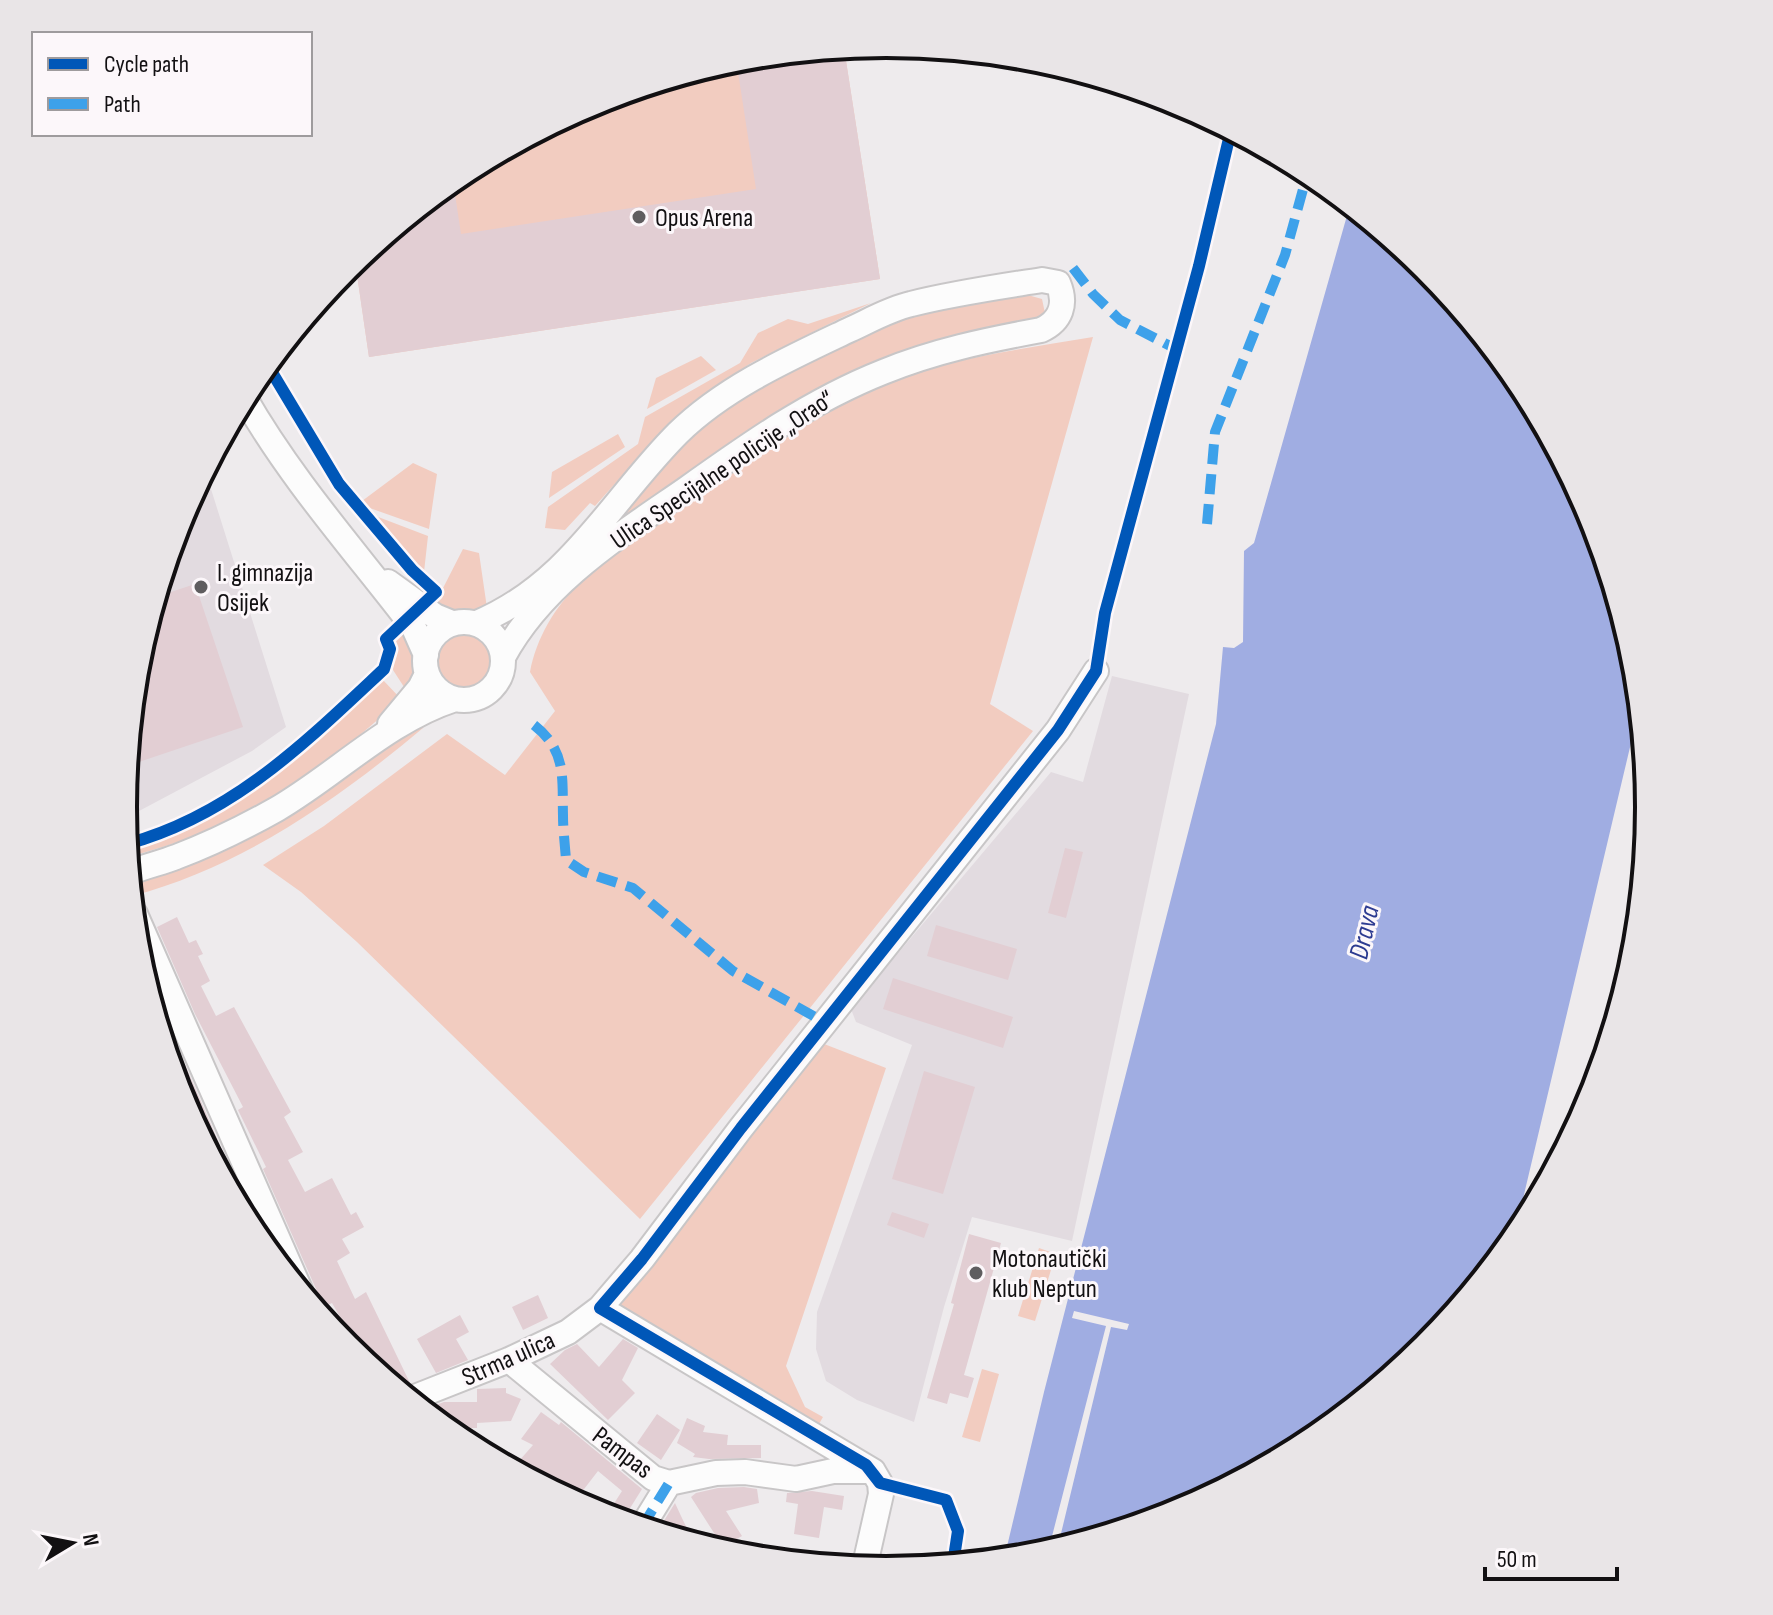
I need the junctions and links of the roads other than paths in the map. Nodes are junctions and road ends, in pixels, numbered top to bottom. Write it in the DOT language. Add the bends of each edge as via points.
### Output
graph roads {
  1 [pos="251,410"];
  2 [pos="364,564"];
  3 [pos="452,623"];
  4 [pos="477,623"];
  5 [pos="503,657"];
  6 [pos="426,664"];
  7 [pos="1096,671"];
  8 [pos="455,699"];
  9 [pos="378,738"];
  10 [pos="140,868"];
  11 [pos="150,948"];
  12 [pos="284,1252"];
  13 [pos="600,1308"];
  14 [pos="509,1360"];
  15 [pos="421,1395"];
  16 [pos="822,1439"];
  17 [pos="873,1471"];
  18 [pos="806,1477"];
  19 [pos="669,1483"];
  20 [pos="648,1518"];
  21 [pos="867,1556"];
  1 -- 2 [label="street" via="304,489"];
  2 -- 3 [label="street"];
  2 -- 6 [label="street" via="414,628"];
  3 -- 4 [label="street"];
  3 -- 6 [label="street" via="432,638"];
  4 -- 5 [label="street" via="497,639"];
  4 -- 5 [label="street, Ulica Specijalne policije „Orao“" via="509,609 570,557 659,454 710,406 772,369 908,305 1042,280 1058,283 1063,303 1051,325 884,371 844,388 746,446 592,556 525,621"];
  5 -- 8 [label="street" via="501,674 487,693"];
  6 -- 8 [label="street" via="443,694"];
  6 -- 9 [label="street" via="411,700"];
  7 -- 13 [label="street, Strma ulica" via="1049,742"];
  8 -- 9 [label="street"];
  9 -- 10 [label="street" via="278,808"];
  11 -- 12 [label="street"];
  13 -- 14 [label="street, Strma ulica" via="568,1332"];
  13 -- 16 [label="street"];
  14 -- 15 [label="street, Strma ulica"];
  14 -- 19 [label="street, Pampas" via="653,1478"];
  16 -- 17 [label="street"];
  16 -- 18 [label="street" via="821,1463"];
  17 -- 18 [label="street, Pampas"];
  17 -- 21 [label="street" via="881,1494"];
  18 -- 19 [label="street, Pampas" via="716,1473"];
  19 -- 20 [label="street"];
}
